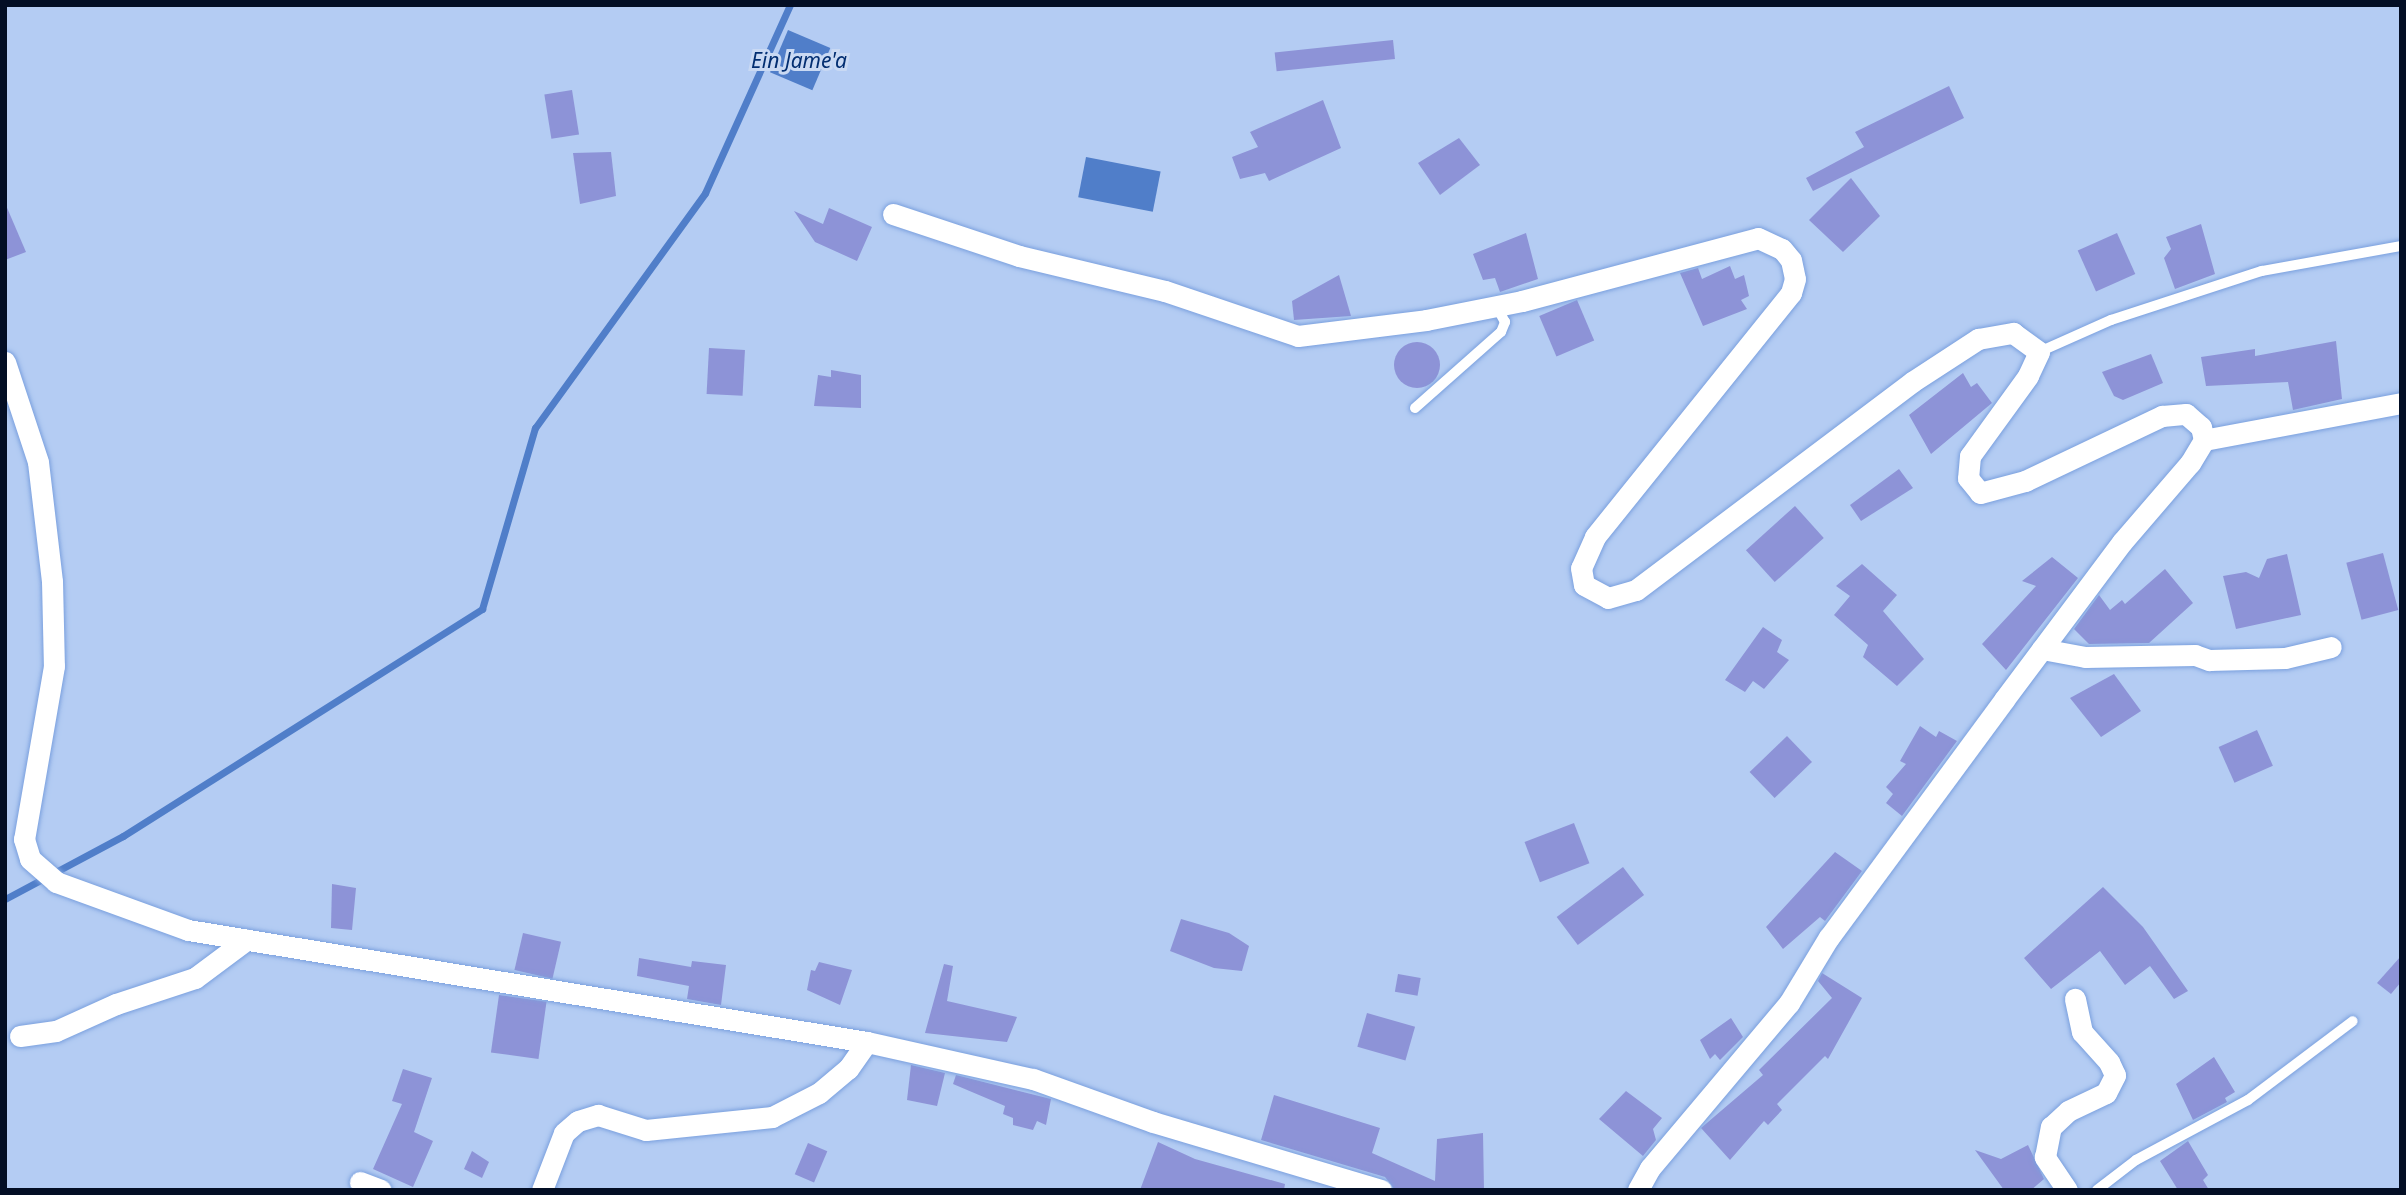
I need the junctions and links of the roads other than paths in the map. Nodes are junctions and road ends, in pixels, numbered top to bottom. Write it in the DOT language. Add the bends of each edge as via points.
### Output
graph roads {
  1 [pos="893,215"];
  2 [pos="2401,246"];
  3 [pos="1495,304"];
  4 [pos="2039,352"];
  5 [pos="5,362"];
  6 [pos="2401,402"];
  7 [pos="1415,408"];
  8 [pos="2204,440"];
  9 [pos="2331,648"];
  10 [pos="2042,649"];
  11 [pos="246,940"];
  12 [pos="2075,999"];
  13 [pos="2353,1021"];
  14 [pos="20,1036"];
  15 [pos="867,1042"];
  16 [pos="360,1182"];
  17 [pos="381,1190"];
  18 [pos="542,1190"];
  19 [pos="1381,1190"];
  20 [pos="1638,1190"];
  21 [pos="2067,1190"];
  22 [pos="2097,1190"];
  1 -- 3 [label="street" via="1019,256 1165,291 1298,336 1426,320"];
  2 -- 4 [label="lane" via="2262,271 2111,320"];
  3 -- 4 [label="street" via="1758,238 1782,248 1791,260 1795,279 1791,293 1595,537 1581,568 1584,585 1608,598 1636,590 1912,382 1978,339 2014,333"];
  3 -- 7 [label="lane" via="1505,322 1501,332"];
  4 -- 8 [label="street" via="2028,376 1970,456 1968,478 1980,493 2025,481 2162,416 2186,414 2202,427"];
  5 -- 11 [label="street" via="38,463 52,581 54,666 24,839 30,859 56,882 136,914"];
  6 -- 8 [label="street"];
  8 -- 10 [label="street"];
  9 -- 10 [label="street" via="2285,658 2209,660 2196,655 2085,657"];
  10 -- 20 [label="street" via="1829,937 1789,1003 1650,1168"];
  11 -- 14 [label="street" via="195,978 116,1004 57,1031"];
  11 -- 15 [label="street"];
  12 -- 21 [label="street" via="2082,1032 2115,1075 2106,1093 2068,1111 2051,1127 2045,1157"];
  13 -- 22 [label="lane" via="2249,1100 2136,1160"];
  15 -- 18 [label="street" via="848,1069 819,1093 772,1117 646,1130 598,1115 578,1121 564,1133"];
  15 -- 19 [label="street" via="1033,1079 1153,1122"];
  16 -- 17 [label="street"];
}
